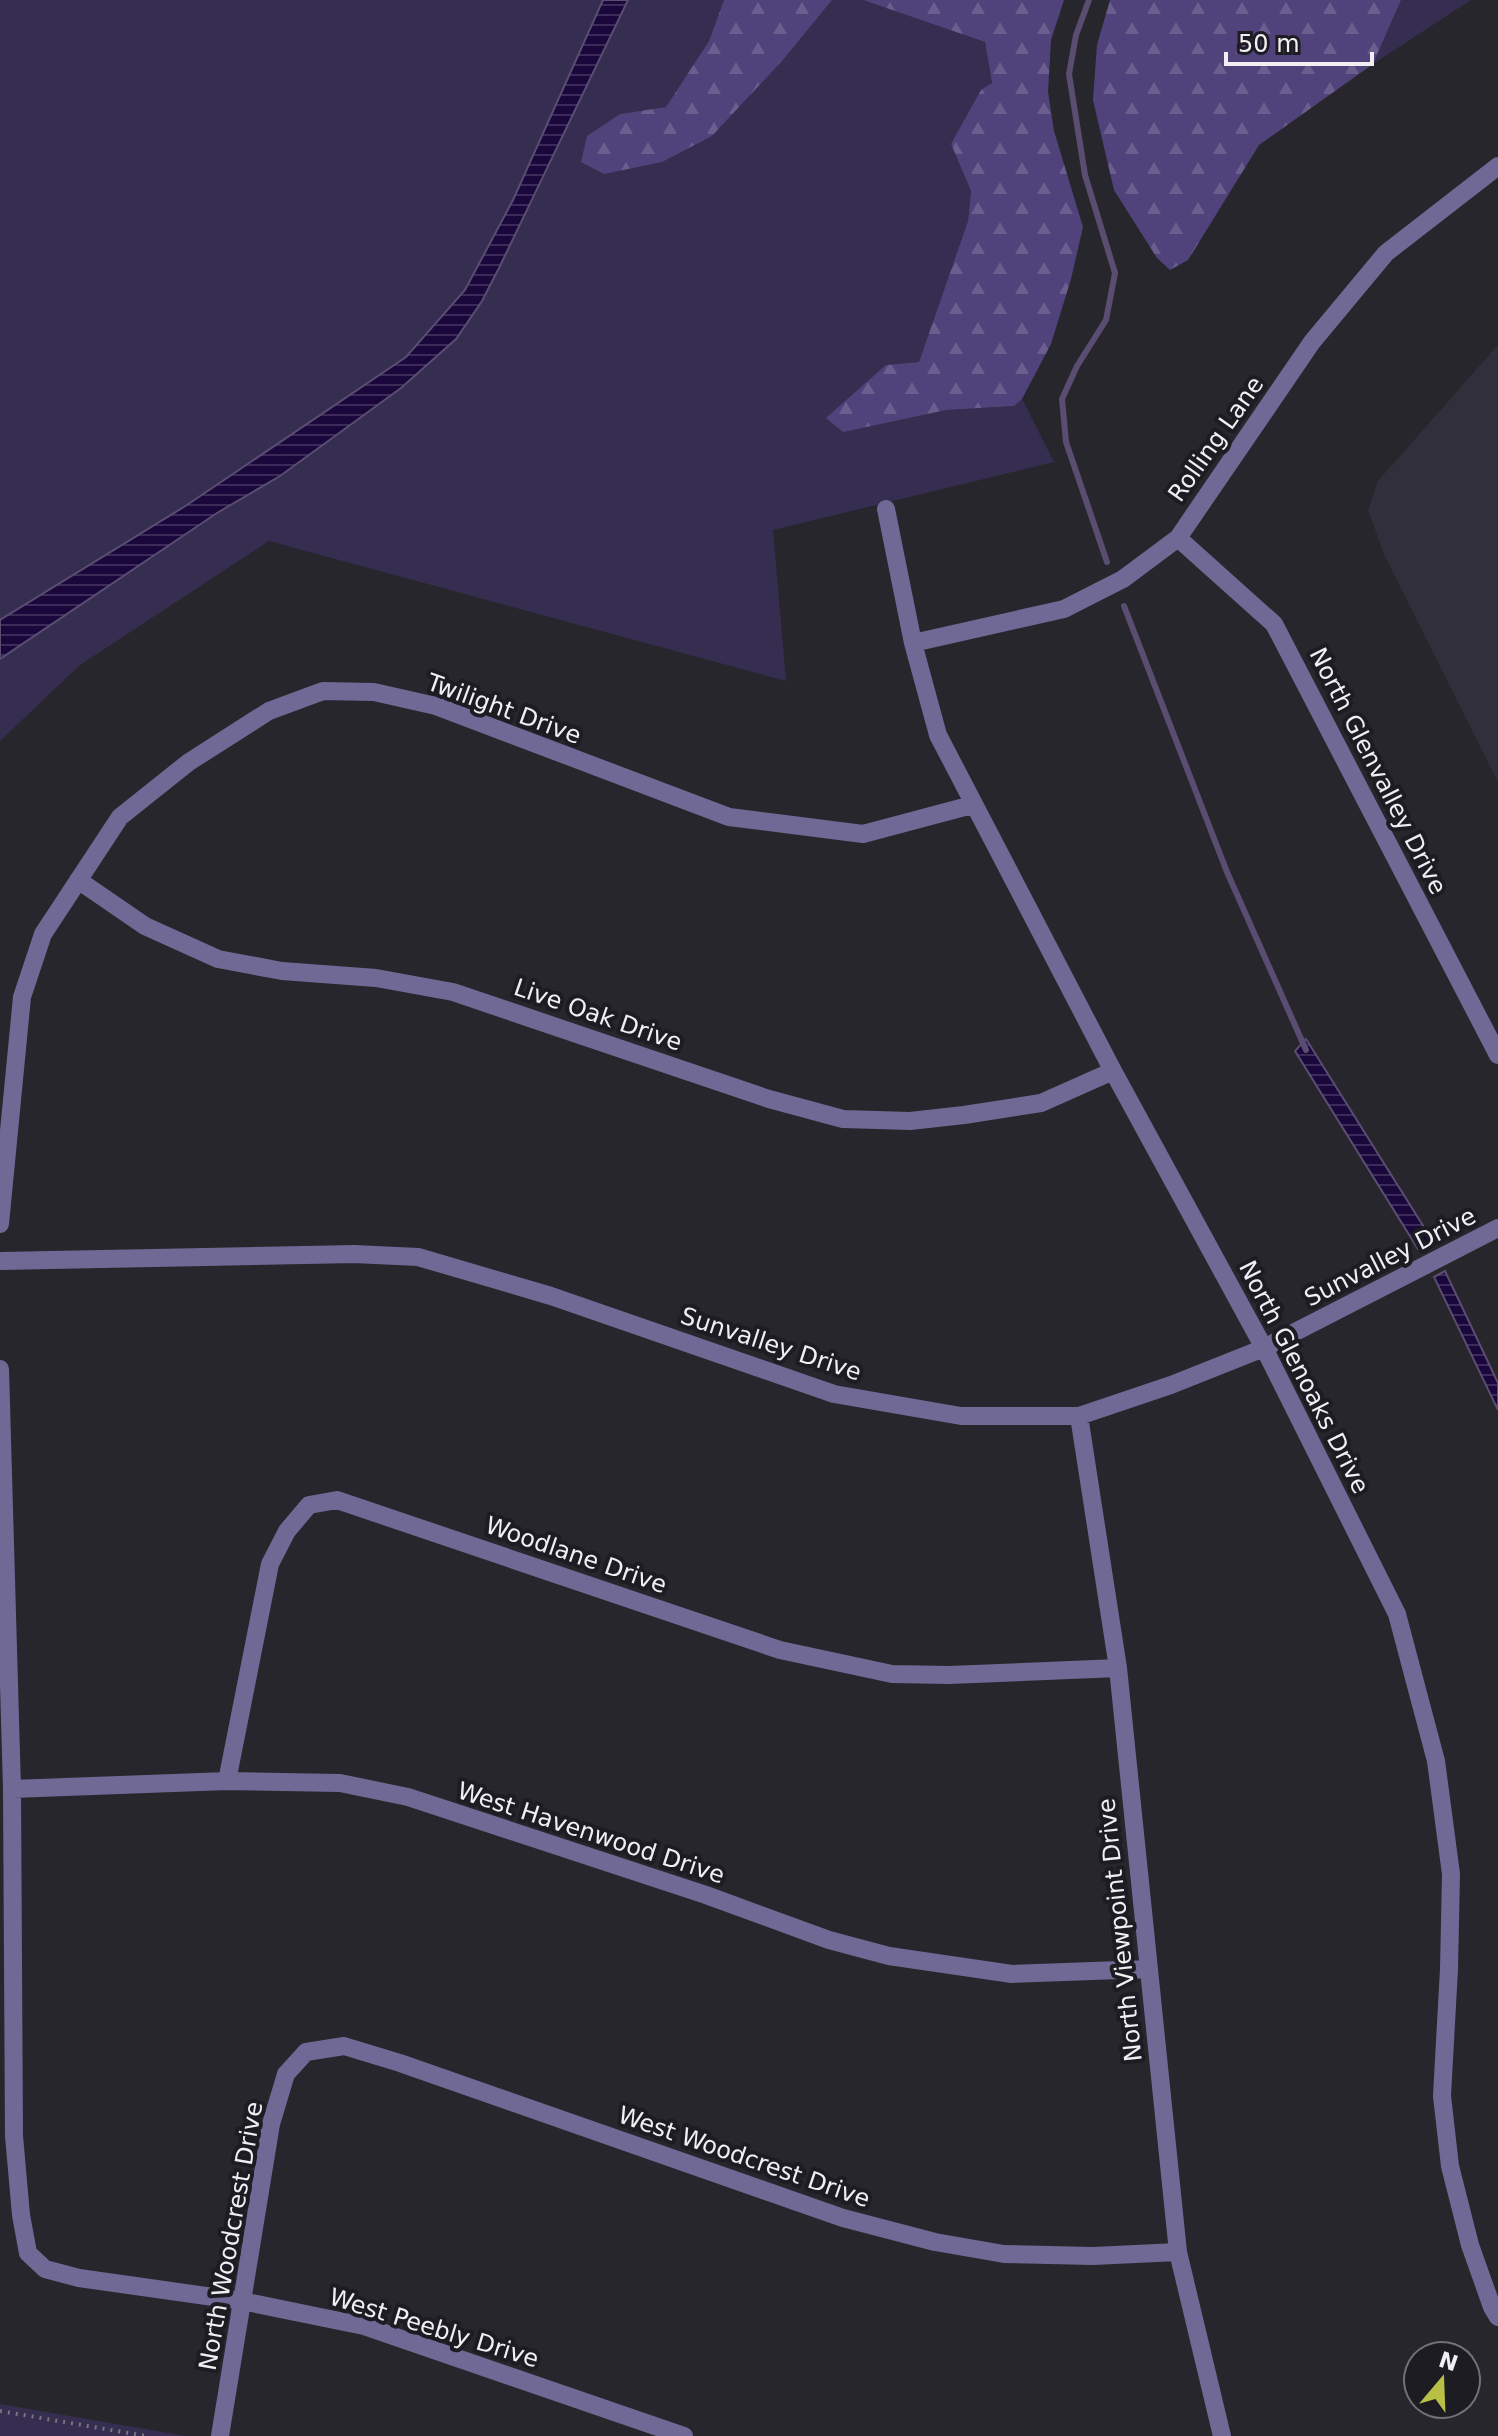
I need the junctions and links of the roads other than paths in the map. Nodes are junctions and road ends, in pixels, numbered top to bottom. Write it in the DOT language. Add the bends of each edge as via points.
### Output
graph roads {
  1 [pos="1498,166"];
  2 [pos="886,509"];
  3 [pos="1178,538"];
  4 [pos="913,643"];
  5 [pos="972,805"];
  6 [pos="78,880"];
  7 [pos="1498,1055"];
  8 [pos="1113,1071"];
  9 [pos="0,1224"];
  10 [pos="1498,1228"];
  11 [pos="0,1261"];
  12 [pos="1264,1348"];
  13 [pos="0,1369"];
  14 [pos="1079,1416"];
  15 [pos="1118,1668"];
  16 [pos="227,1781"];
  17 [pos="12,1789"];
  18 [pos="1148,1969"];
  19 [pos="306,2052"];
  20 [pos="1178,2252"];
  21 [pos="242,2301"];
  22 [pos="1498,2317"];
  23 [pos="220,2436"];
  24 [pos="684,2436"];
  25 [pos="1222,2436"];
  1 -- 3 [label="street, Rolling Lane" via="1386,253 1312,342"];
  2 -- 4 [label="street, North Glenoaks Drive"];
  3 -- 4 [label="street, Rolling Lane" via="1123,579 1064,609"];
  3 -- 7 [label="street, North Glenvalley Drive" via="1274,624"];
  4 -- 5 [label="street, North Glenoaks Drive" via="938,735"];
  5 -- 6 [label="street, Twilight Drive" via="863,834 729,817 436,706 374,692 323,691 269,711 189,762 120,817"];
  5 -- 8 [label="street, North Glenoaks Drive"];
  6 -- 8 [label="street, Live Oak Drive" via="145,926 218,959 453,992 843,1119 910,1121 1041,1103"];
  6 -- 9 [label="street, Twilight Drive" via="43,934 22,997"];
  8 -- 12 [label="street, North Glenoaks Drive"];
  10 -- 12 [label="street, Sunvalley Drive"];
  11 -- 14 [label="street, Sunvalley Drive" via="418,1257 551,1296 834,1394 961,1416"];
  12 -- 14 [label="street, Sunvalley Drive"];
  12 -- 22 [label="street, North Glenoaks Drive" via="1397,1614 1436,1761 1451,1874 1442,2096 1450,2166 1470,2245"];
  13 -- 17 [label="street"];
  14 -- 15 [label="street, North Viewpoint Drive"];
  15 -- 16 [label="street, Woodlane Drive" via="892,1674 780,1650 337,1500 309,1505 287,1531 270,1564"];
  15 -- 18 [label="street, North Viewpoint Drive"];
  16 -- 17 [label="street, West Havenwood Drive"];
  16 -- 18 [label="street, West Havenwood Drive" via="340,1783 408,1797 889,1956 1012,1974"];
  17 -- 21 [label="street, West Peebly Drive" via="14,2136 28,2253 45,2269 79,2278"];
  18 -- 20 [label="street, North Viewpoint Drive"];
  19 -- 20 [label="street, West Woodcrest Drive" via="344,2046 843,2218 935,2242 1004,2254"];
  19 -- 21 [label="street, North Woodcrest Drive" via="286,2074 271,2124"];
  20 -- 25 [label="street, North Viewpoint Drive"];
  21 -- 23 [label="street, North Woodcrest Drive"];
  21 -- 24 [label="street, West Peebly Drive" via="364,2326"];
}
